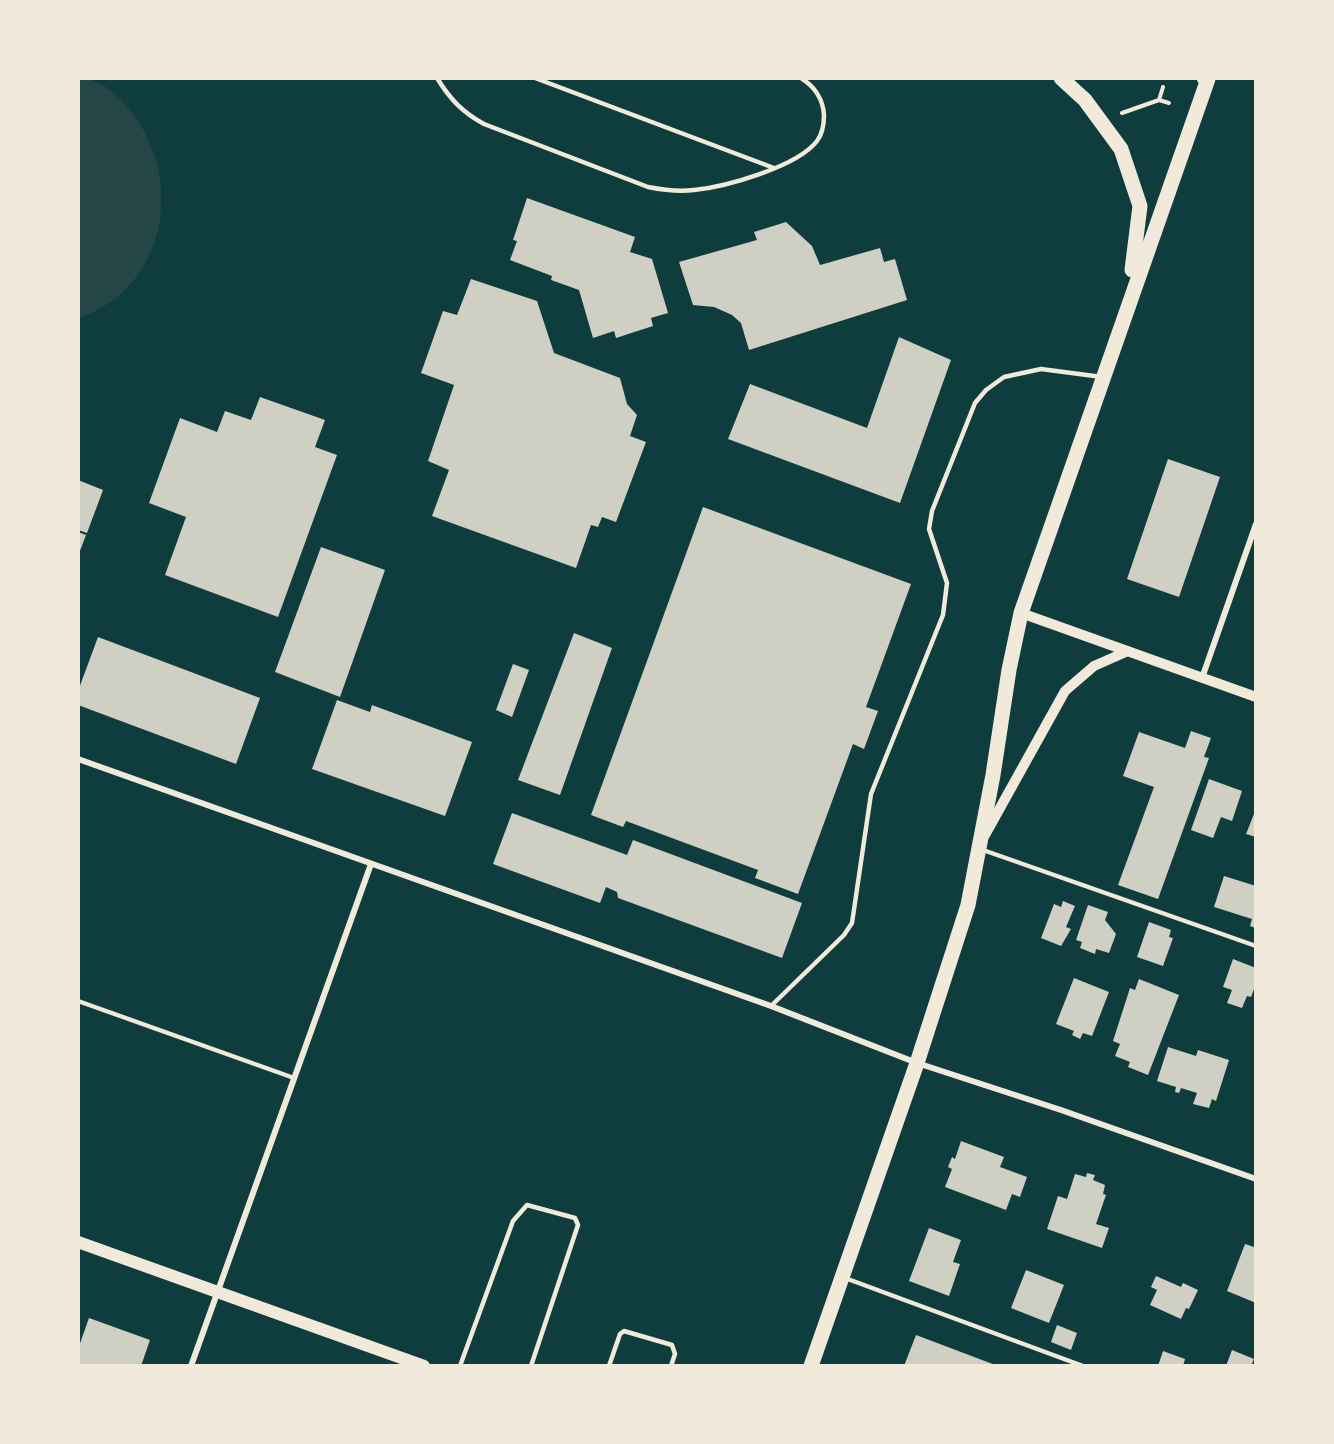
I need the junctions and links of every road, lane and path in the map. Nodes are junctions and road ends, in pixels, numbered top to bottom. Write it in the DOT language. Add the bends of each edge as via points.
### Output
graph roads {
  1 [pos="437,78"];
  2 [pos="535,78"];
  3 [pos="801,78"];
  4 [pos="1061,78"];
  5 [pos="1207,78"];
  6 [pos="1163,87"];
  7 [pos="1159,99"];
  8 [pos="1169,103"];
  9 [pos="1122,113"];
  10 [pos="774,168"];
  11 [pos="1121,323"];
  12 [pos="1102,377"];
  13 [pos="1256,524"];
  14 [pos="1021,613"];
  15 [pos="1128,651"];
  16 [pos="1202,678"];
  17 [pos="1256,697"];
  18 [pos="78,759"];
  19 [pos="981,845"];
  20 [pos="370,864"];
  21 [pos="1256,946"];
  22 [pos="78,1001"];
  23 [pos="771,1006"];
  24 [pos="917,1063"];
  25 [pos="294,1078"];
  26 [pos="1256,1179"];
  27 [pos="78,1242"];
  28 [pos="843,1277"];
  29 [pos="218,1292"];
  30 [pos="191,1366"];
  31 [pos="424,1366"];
  32 [pos="460,1366"];
  33 [pos="531,1366"];
  34 [pos="609,1366"];
  35 [pos="671,1366"];
  36 [pos="811,1366"];
  37 [pos="1083,1366"];
  1 -- 10 [label="lane" via="463,112 484,124 648,187 694,190"];
  2 -- 10 [label="lane"];
  3 -- 10 [label="lane" via="811,84 823,105 825,126 818,141 803,154"];
  4 -- 11 [label="main road" via="1085,100 1121,149 1140,206"];
  5 -- 11 [label="main road"];
  6 -- 7 [label="path"];
  7 -- 8 [label="path"];
  7 -- 9 [label="path"];
  11 -- 12 [label="main road"];
  12 -- 14 [label="main road"];
  12 -- 23 [label="lane" via="1041,369 1004,377 975,403 932,511 929,529 947,583 943,615 871,794 852,923"];
  13 -- 16 [label="street"];
  14 -- 15 [label="street"];
  14 -- 19 [label="main road"];
  15 -- 16 [label="street"];
  15 -- 19 [label="street" via="1094,666 1065,691"];
  16 -- 17 [label="street"];
  18 -- 20 [label="street"];
  19 -- 21 [label="lane"];
  19 -- 24 [label="main road" via="968,905"];
  20 -- 23 [label="street"];
  20 -- 25 [label="street"];
  22 -- 25 [label="lane"];
  23 -- 24 [label="street"];
  24 -- 26 [label="street"];
  24 -- 28 [label="main road"];
  25 -- 29 [label="street"];
  27 -- 29 [label="main road"];
  28 -- 36 [label="main road"];
  28 -- 37 [label="lane"];
  29 -- 30 [label="street"];
  29 -- 31 [label="main road"];
  32 -- 33 [label="lane" via="513,1221 527,1205 575,1218 578,1225"];
  34 -- 35 [label="lane" via="624,1331 672,1345 675,1354"];
}
